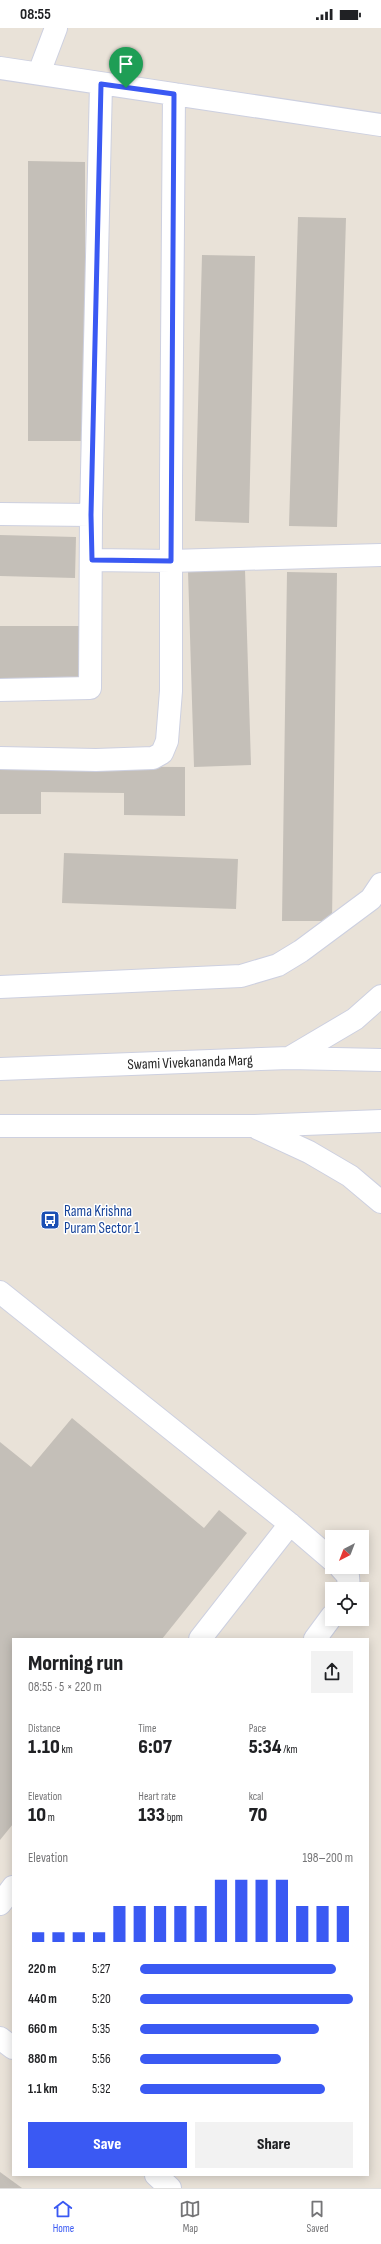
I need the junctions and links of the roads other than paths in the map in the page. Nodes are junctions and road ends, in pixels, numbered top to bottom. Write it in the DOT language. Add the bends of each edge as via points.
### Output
graph roads {
  1 [pos="56,28"];
  2 [pos="0,68"];
  3 [pos="39,73"];
  4 [pos="101,84"];
  5 [pos="174,94"];
  6 [pos="381,125"];
  7 [pos="0,514"];
  8 [pos="91,515"];
  9 [pos="381,555"];
  10 [pos="92,560"];
  11 [pos="171,561"];
  12 [pos="0,690"];
  13 [pos="0,758"];
  14 [pos="381,884"];
  15 [pos="0,987"];
  16 [pos="381,996"];
  17 [pos="289,1058"];
  18 [pos="381,1060"];
  19 [pos="0,1069"];
  20 [pos="381,1121"];
  21 [pos="0,1126"];
  22 [pos="254,1126"];
  23 [pos="381,1202"];
  24 [pos="0,1292"];
  25 [pos="290,1524"];
  26 [pos="325,1554"];
  27 [pos="325,1625"];
  28 [pos="201,1638"];
  29 [pos="316,1638"];
  30 [pos="12,1887"];
  31 [pos="0,1904"];
  32 [pos="0,2038"];
  33 [pos="12,2047"];
  34 [pos="157,2176"];
  35 [pos="170,2188"];
  1 -- 3 [label="street"];
  2 -- 3 [label="street"];
  3 -- 4 [label="street"];
  4 -- 5 [label="street"];
  4 -- 8 [label="street"];
  5 -- 6 [label="street"];
  5 -- 11 [label="street"];
  7 -- 8 [label="street"];
  8 -- 10 [label="street"];
  9 -- 11 [label="street"];
  10 -- 11 [label="street"];
  10 -- 12 [label="street" via="90,688"];
  11 -- 13 [label="street" via="170,725 166,747 162,753 153,758 132,760"];
  14 -- 15 [label="street" via="371,899 301,951 260,972 241,976"];
  16 -- 17 [label="street" via="355,1019"];
  17 -- 18 [label="street, Swami Vivekananda Marg"];
  17 -- 19 [label="street, Swami Vivekananda Marg"];
  20 -- 22 [label="street"];
  21 -- 22 [label="street"];
  22 -- 23 [label="street" via="309,1152 350,1176"];
  24 -- 25 [label="street"];
  25 -- 26 [label="street"];
  25 -- 28 [label="street"];
  27 -- 29 [label="street"];
  30 -- 31 [label="street"];
  32 -- 33 [label="street"];
  34 -- 35 [label="street"];
}
